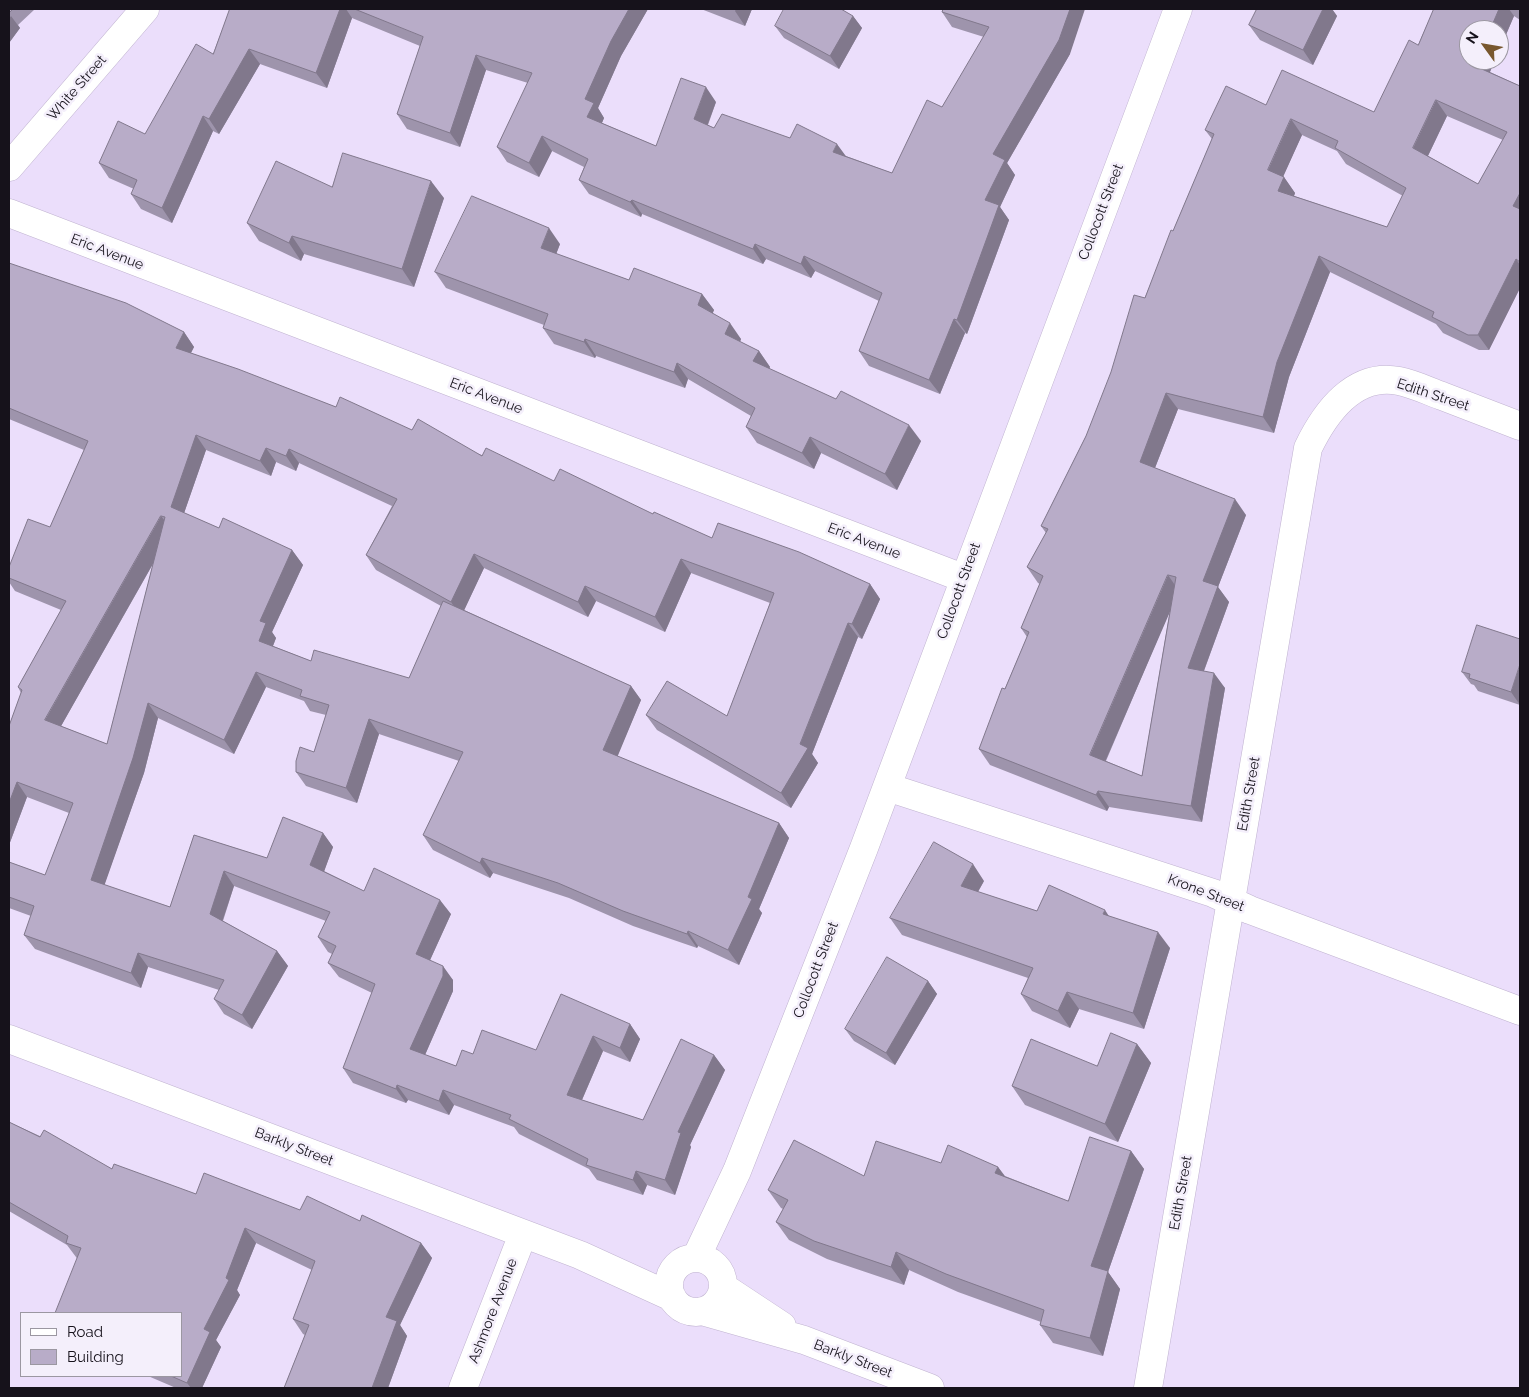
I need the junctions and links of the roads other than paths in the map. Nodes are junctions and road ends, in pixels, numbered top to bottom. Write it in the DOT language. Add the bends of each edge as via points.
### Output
graph roads {
  1 [pos="146,9"];
  2 [pos="1178,9"];
  3 [pos="9,167"];
  4 [pos="9,213"];
  5 [pos="1520,426"];
  6 [pos="963,578"];
  7 [pos="887,787"];
  8 [pos="1231,902"];
  9 [pos="1520,1011"];
  10 [pos="9,1039"];
  11 [pos="523,1234"];
  12 [pos="580,1255"];
  13 [pos="702,1270"];
  14 [pos="672,1297"];
  15 [pos="702,1311"];
  16 [pos="804,1340"];
  17 [pos="463,1388"];
  18 [pos="930,1388"];
  19 [pos="1148,1388"];
  1 -- 3 [label="street, White Street"];
  2 -- 6 [label="street, Collocott Street"];
  4 -- 6 [label="street, Eric Avenue"];
  5 -- 8 [label="street, Edith Street" via="1397,380 1354,388 1335,404 1319,425 1308,448"];
  6 -- 7 [label="street, Collocott Street"];
  7 -- 8 [label="street, Krone Street" via="1204,890"];
  7 -- 13 [label="street, Collocott Street"];
  8 -- 9 [label="street, Krone Street"];
  8 -- 19 [label="street, Edith Street"];
  10 -- 11 [label="street, Barkly Street"];
  11 -- 12 [label="street, Barkly Street"];
  11 -- 17 [label="street, Ashmore Avenue"];
  12 -- 13 [label="street, Barkly Street"];
  12 -- 14 [label="street, Barkly Street"];
  13 -- 14 [label="street, Collocott Street" via="669,1282"];
  13 -- 15 [label="street" via="716,1302"];
  13 -- 16 [label="street, Barkly Street"];
  14 -- 15 [label="street, Barkly Street" via="684,1309"];
  15 -- 16 [label="street, Barkly Street"];
  16 -- 18 [label="street, Barkly Street"];
}
